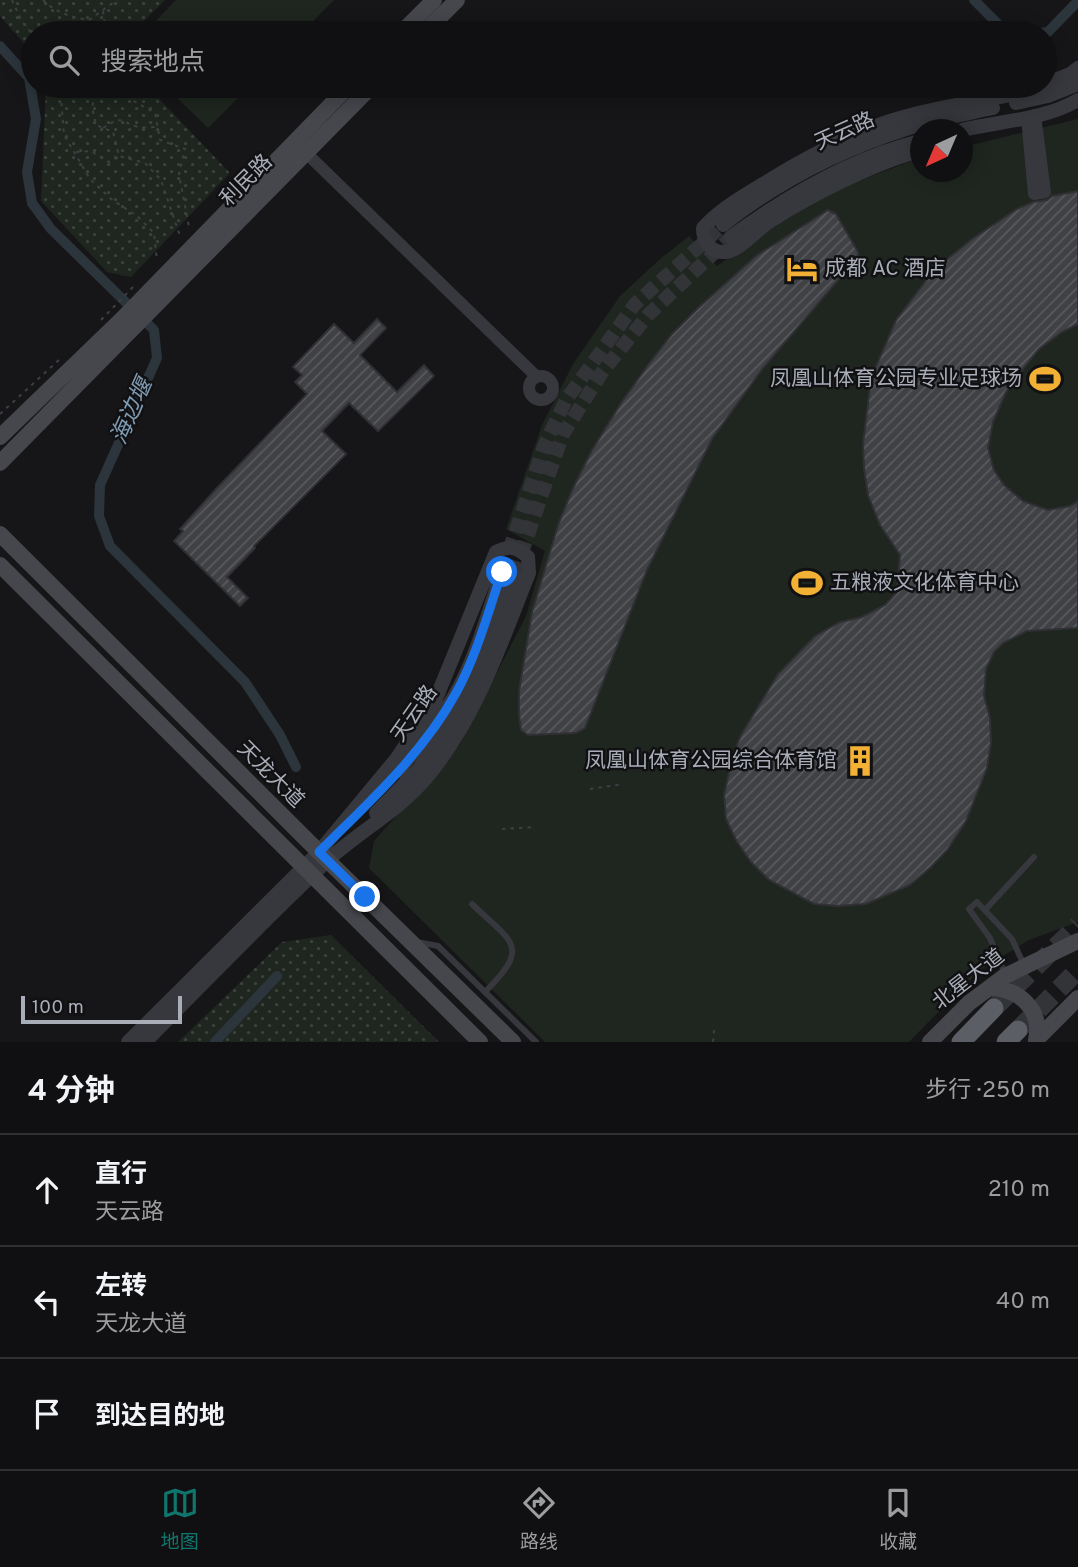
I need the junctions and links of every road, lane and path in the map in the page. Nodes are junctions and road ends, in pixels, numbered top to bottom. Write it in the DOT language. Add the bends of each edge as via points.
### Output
graph roads {
  1 [pos="12,0"];
  2 [pos="43,0"];
  3 [pos="117,0"];
  4 [pos="434,0"];
  5 [pos="457,0"];
  6 [pos="103,11"];
  7 [pos="89,20"];
  8 [pos="22,21"];
  9 [pos="104,21"];
  10 [pos="413,21"];
  11 [pos="436,21"];
  12 [pos="1078,68"];
  13 [pos="1057,79"];
  14 [pos="1078,84"];
  15 [pos="1057,92"];
  16 [pos="61,98"];
  17 [pos="95,98"];
  18 [pos="130,98"];
  19 [pos="339,98"];
  20 [pos="358,98"];
  21 [pos="996,98"];
  22 [pos="1039,98"];
  23 [pos="1078,100"];
  24 [pos="1031,116"];
  25 [pos="949,119"];
  26 [pos="157,127"];
  27 [pos="103,128"];
  28 [pos="910,128"];
  29 [pos="973,128"];
  30 [pos="973,137"];
  31 [pos="910,144"];
  32 [pos="297,150"];
  33 [pos="74,152"];
  34 [pos="910,155"];
  35 [pos="120,156"];
  36 [pos="189,227"];
  37 [pos="180,236"];
  38 [pos="158,261"];
  39 [pos="142,297"];
  40 [pos="119,321"];
  41 [pos="98,322"];
  42 [pos="61,358"];
  43 [pos="534,379"];
  44 [pos="0,414"];
  45 [pos="0,437"];
  46 [pos="0,463"];
  47 [pos="0,534"];
  48 [pos="0,565"];
  49 [pos="508,573"];
  50 [pos="622,783"];
  51 [pos="590,789"];
  52 [pos="535,827"];
  53 [pos="502,829"];
  54 [pos="1034,856"];
  55 [pos="323,857"];
  56 [pos="308,872"];
  57 [pos="472,904"];
  58 [pos="985,909"];
  59 [pos="410,941"];
  60 [pos="1078,942"];
  61 [pos="1024,965"];
  62 [pos="1006,975"];
  63 [pos="989,988"];
  64 [pos="485,992"];
  65 [pos="1078,998"];
  66 [pos="995,1008"];
  67 [pos="714,1030"];
  68 [pos="1035,1041"];
  69 [pos="128,1042"];
  70 [pos="145,1042"];
  71 [pos="480,1042"];
  72 [pos="513,1042"];
  73 [pos="536,1042"];
  74 [pos="713,1042"];
  75 [pos="930,1042"];
  76 [pos="961,1042"];
  1 -- 8 [label="path"];
  2 -- 7 [label="path" via="69,17"];
  3 -- 6 [label="path"];
  4 -- 10 [label="main road"];
  5 -- 11 [label="main road"];
  6 -- 7 [label="path"];
  6 -- 9 [label="path"];
  12 -- 13 [label="street"];
  14 -- 15 [label="street, 天云路"];
  16 -- 33 [label="path" via="64,135"];
  17 -- 27 [label="path" via="96,125"];
  18 -- 26 [label="path" via="155,113"];
  19 -- 32 [label="main road, 利民路"];
  20 -- 32 [label="main road, 利民路"];
  21 -- 34 [label="street" via="864,131 737,200 713,217 703,228 703,237 713,250 732,251 769,222 839,183"];
  22 -- 25 [label="street, 天云路"];
  23 -- 24 [label="street"];
  24 -- 24 [label="street" via="1034,194 1045,192"];
  24 -- 29 [label="street"];
  24 -- 30 [label="street"];
  26 -- 27 [label="path" via="139,128 125,120"];
  26 -- 36 [label="path" via="160,140 186,149 179,174"];
  27 -- 35 [label="path" via="113,132"];
  28 -- 31 [label="street, 天云路" via="848,150 756,201 727,231 829,176"];
  32 -- 39 [label="main road, 利民路"];
  32 -- 43 [label="street"];
  33 -- 35 [label="path" via="91,151 109,162"];
  33 -- 38 [label="path" via="90,179 154,233"];
  35 -- 37 [label="path" via="145,163 161,180"];
  39 -- 40 [label="main road, 利民路"];
  39 -- 40 [label="path"];
  40 -- 41 [label="path"];
  40 -- 45 [label="main road"];
  40 -- 46 [label="main road"];
  42 -- 44 [label="path"];
  47 -- 55 [label="main road, 天龙大道"];
  48 -- 56 [label="main road, 天龙大道"];
  49 -- 55 [label="street, 天云路" via="475,680 444,734 419,769"];
  50 -- 51 [label="path"];
  52 -- 53 [label="path"];
  54 -- 58 [label="lane"];
  55 -- 55 [label="street" via="406,799 456,738 482,688 529,573 528,557 518,549 506,547 496,552 435,701"];
  55 -- 56 [label="street"];
  55 -- 59 [label="main road, 天龙大道"];
  56 -- 69 [label="street"];
  56 -- 70 [label="street"];
  56 -- 71 [label="main road, 天龙大道"];
  57 -- 64 [label="lane" via="511,942 513,951 504,973"];
  58 -- 61 [label="lane" via="1012,939"];
  58 -- 62 [label="lane" via="977,902 969,909 990,938"];
  59 -- 64 [label="lane" via="438,946"];
  59 -- 72 [label="main road, 天龙大道"];
  60 -- 61 [label="main road, 北星大道"];
  61 -- 62 [label="main road, 北星大道"];
  62 -- 63 [label="main road, 北星大道"];
  63 -- 68 [label="main road" via="1015,993 1025,1001 1039,1028"];
  63 -- 75 [label="main road, 北星大道"];
  64 -- 73 [label="lane"];
  65 -- 68 [label="main road"];
  66 -- 76 [label="highway, 北星大道"];
  67 -- 74 [label="path"];
}
